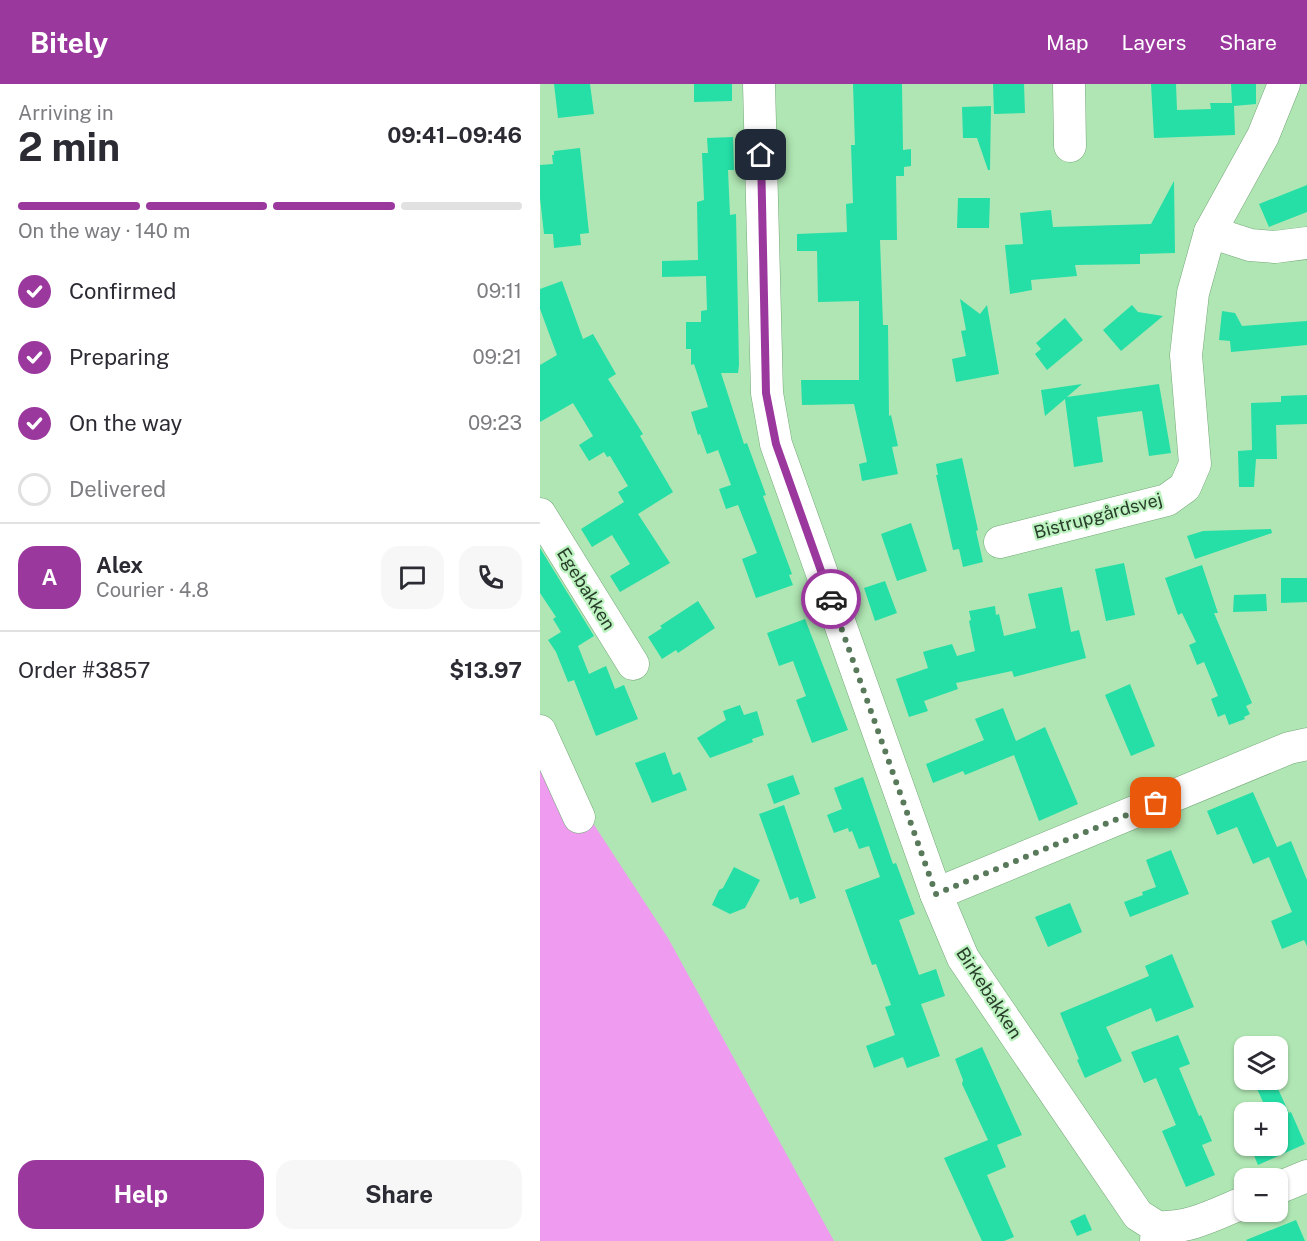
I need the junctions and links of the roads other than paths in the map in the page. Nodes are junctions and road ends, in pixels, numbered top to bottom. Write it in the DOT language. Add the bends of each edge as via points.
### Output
graph roads {
  1 [pos="759,84"];
  2 [pos="1069,84"];
  3 [pos="1284,84"];
  4 [pos="1070,146"];
  5 [pos="1210,232"];
  6 [pos="1307,243"];
  7 [pos="540,514"];
  8 [pos="1000,542"];
  9 [pos="633,664"];
  10 [pos="540,731"];
  11 [pos="1307,744"];
  12 [pos="579,817"];
  13 [pos="936,894"];
  14 [pos="1307,1176"];
  15 [pos="1288,1184"];
  16 [pos="1234,1206"];
  17 [pos="1157,1234"];
  1 -- 13 [label="street, Birkebakken" via="766,393 776,444"];
  2 -- 4 [label="street"];
  3 -- 5 [label="street, Bistrupgårdsvej" via="1263,136"];
  5 -- 6 [label="street" via="1250,245"];
  5 -- 8 [label="street, Bistrupgårdsvej" via="1193,293 1186,355 1195,464 1185,487 1167,500"];
  7 -- 9 [label="street, Egebakken"];
  10 -- 12 [label="street"];
  11 -- 13 [label="street" via="1289,748"];
  13 -- 17 [label="street, Birkebakken" via="963,958 1138,1215"];
  14 -- 15 [label="street"];
  16 -- 17 [label="street"];
}
